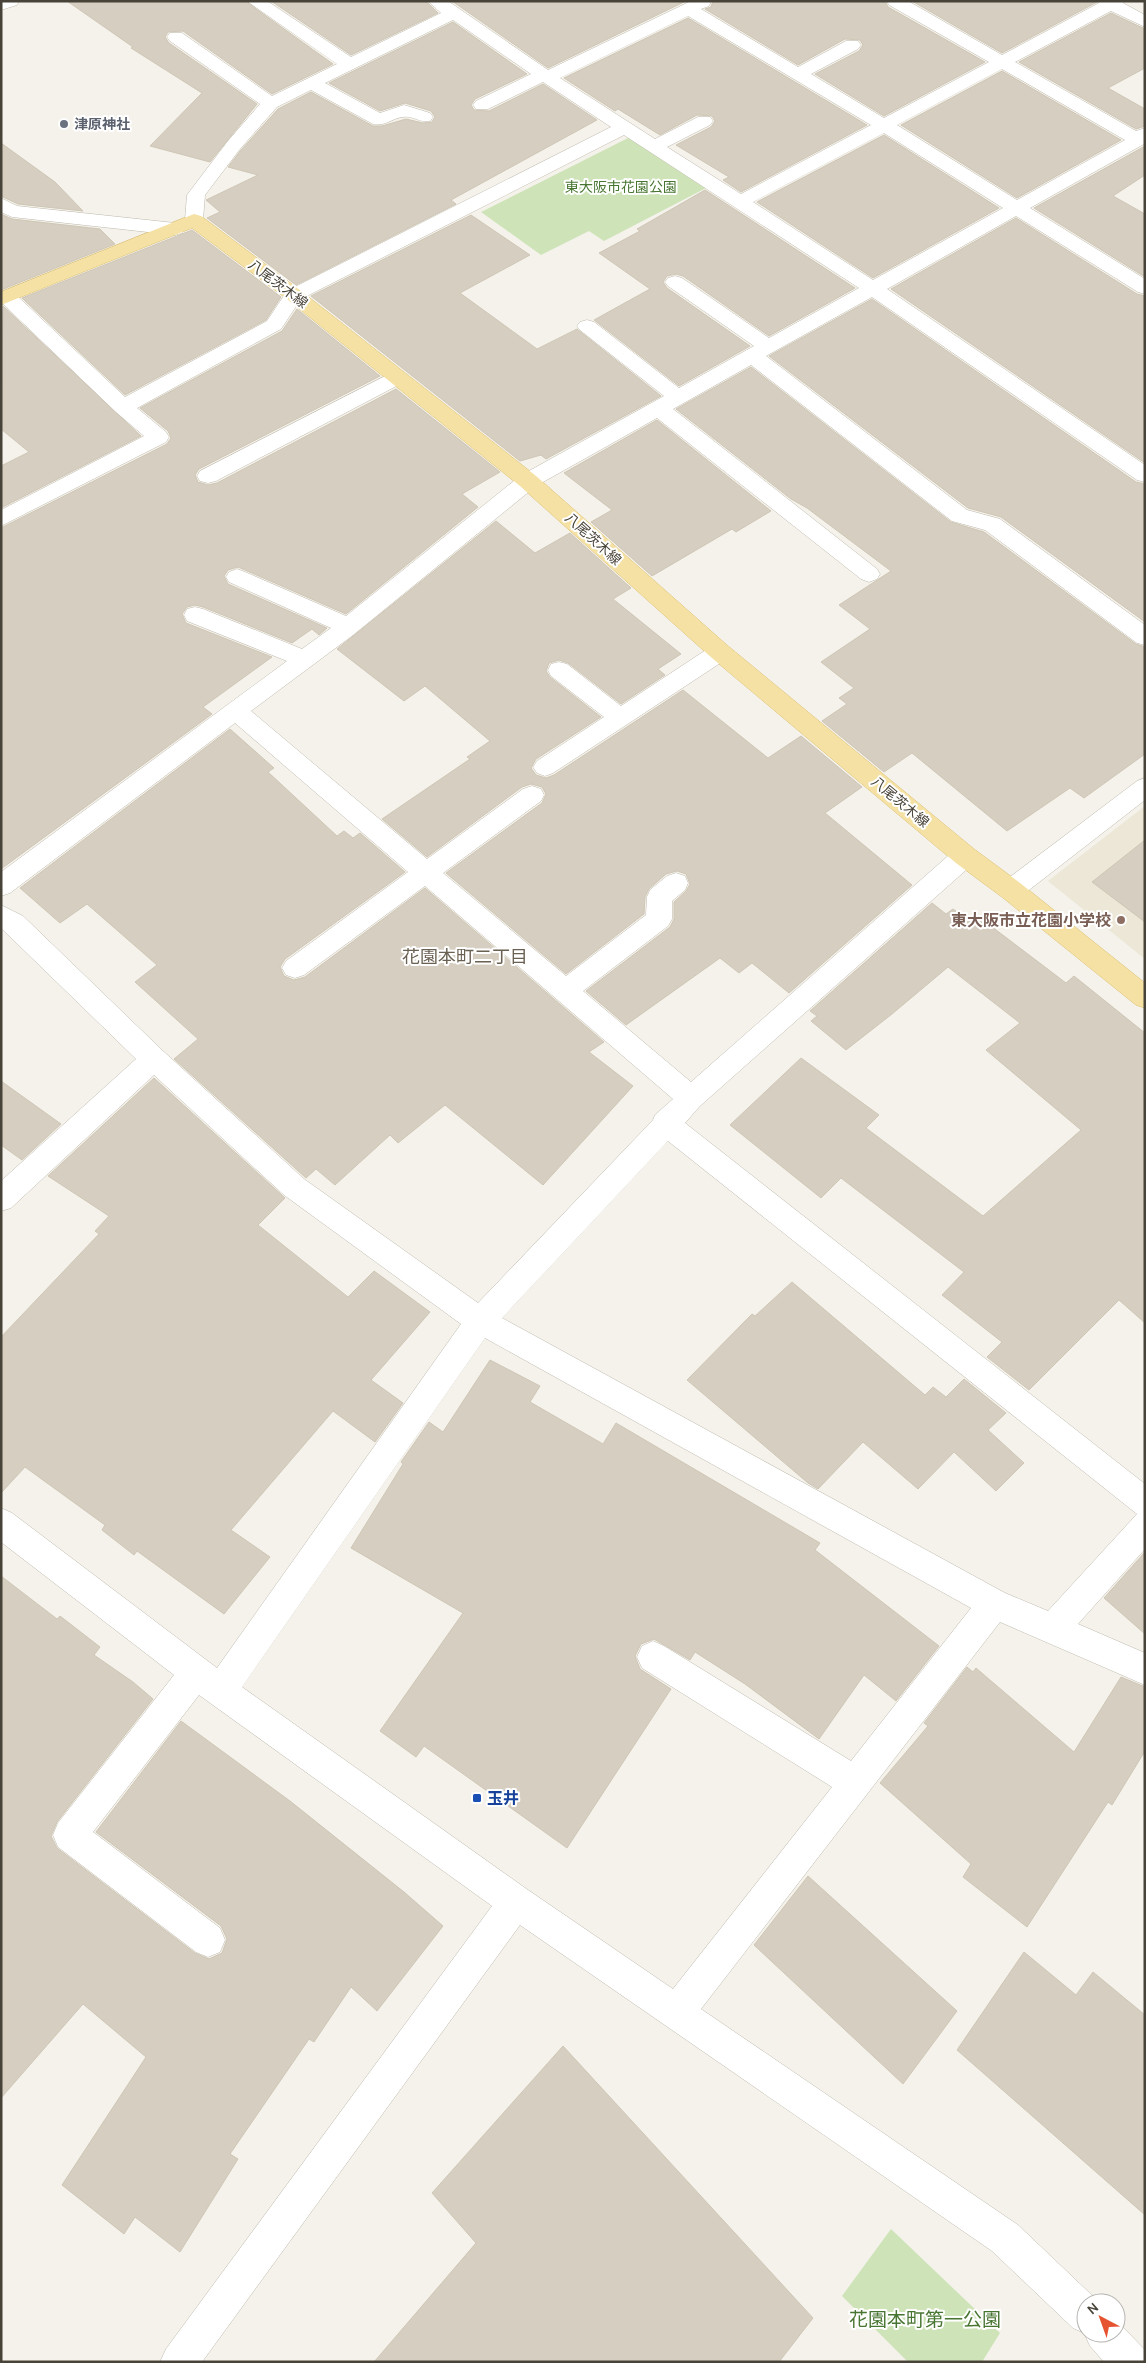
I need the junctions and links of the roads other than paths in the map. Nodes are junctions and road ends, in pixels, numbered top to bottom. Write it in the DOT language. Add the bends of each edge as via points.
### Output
graph roads {
  1 [pos="11,1"];
  2 [pos="255,1"];
  3 [pos="436,1"];
  4 [pos="895,1"];
  5 [pos="1111,2"];
  6 [pos="1,5"];
  7 [pos="696,5"];
  8 [pos="454,13"];
  9 [pos="1145,22"];
  10 [pos="176,37"];
  11 [pos="852,45"];
  12 [pos="1001,62"];
  13 [pos="349,64"];
  14 [pos="798,74"];
  15 [pos="546,76"];
  16 [pos="311,83"];
  17 [pos="271,102"];
  18 [pos="482,105"];
  19 [pos="424,117"];
  20 [pos="704,121"];
  21 [pos="884,125"];
  22 [pos="625,127"];
  23 [pos="1143,136"];
  24 [pos="654,146"];
  25 [pos="740,202"];
  26 [pos="1,204"];
  27 [pos="1016,206"];
  28 [pos="185,225"];
  29 [pos="675,282"];
  30 [pos="1145,288"];
  31 [pos="874,289"];
  32 [pos="294,295"];
  33 [pos="4,298"];
  34 [pos="587,326"];
  35 [pos="760,351"];
  36 [pos="397,377"];
  37 [pos="678,397"];
  38 [pos="123,407"];
  39 [pos="658,408"];
  40 [pos="1145,475"];
  41 [pos="208,476"];
  42 [pos="528,481"];
  43 [pos="1,519"];
  44 [pos="868,574"];
  45 [pos="237,577"];
  46 [pos="195,615"];
  47 [pos="348,626"];
  48 [pos="1145,637"];
  49 [pos="720,652"];
  50 [pos="305,659"];
  51 [pos="558,670"];
  52 [pos="236,711"];
  53 [pos="621,718"];
  54 [pos="545,767"];
  55 [pos="1145,787"];
  56 [pos="532,794"];
  57 [pos="965,856"];
  58 [pos="426,872"];
  59 [pos="676,883"];
  60 [pos="1,886"];
  61 [pos="1011,890"];
  62 [pos="1,915"];
  63 [pos="295,968"];
  64 [pos="565,991"];
  65 [pos="1145,998"];
  66 [pos="154,1059"];
  67 [pos="690,1098"];
  68 [pos="665,1123"];
  69 [pos="1,1199"];
  70 [pos="480,1322"];
  71 [pos="1145,1503"];
  72 [pos="2,1525"];
  73 [pos="1145,1526"];
  74 [pos="994,1604"];
  75 [pos="1052,1630"];
  76 [pos="653,1657"];
  77 [pos="1145,1669"];
  78 [pos="208,1682"];
  79 [pos="856,1783"];
  80 [pos="516,1902"];
  81 [pos="208,1940"];
  82 [pos="677,2012"];
  83 [pos="1076,2305"];
  84 [pos="1113,2343"];
  85 [pos="179,2362"];
  86 [pos="1131,2362"];
  1 -- 6 [label="street"];
  2 -- 13 [label="street"];
  3 -- 8 [label="street"];
  4 -- 12 [label="street"];
  5 -- 9 [label="street"];
  5 -- 12 [label="street"];
  7 -- 14 [label="street"];
  7 -- 15 [label="street"];
  8 -- 13 [label="street"];
  8 -- 15 [label="street"];
  10 -- 17 [label="street"];
  11 -- 14 [label="street"];
  12 -- 21 [label="street"];
  12 -- 23 [label="street"];
  13 -- 16 [label="street"];
  14 -- 21 [label="street"];
  15 -- 18 [label="street"];
  15 -- 22 [label="street"];
  16 -- 17 [label="street"];
  16 -- 19 [label="street" via="379,120 404,110"];
  17 -- 28 [label="street" via="196,195"];
  20 -- 24 [label="street"];
  21 -- 25 [label="street"];
  21 -- 27 [label="street"];
  22 -- 24 [label="street"];
  22 -- 32 [label="street"];
  23 -- 27 [label="street"];
  24 -- 25 [label="street"];
  25 -- 31 [label="street"];
  26 -- 28 [label="street" via="12,211"];
  27 -- 30 [label="street"];
  27 -- 31 [label="street"];
  28 -- 32 [label="main road, 八尾茨木線"];
  28 -- 33 [label="main road"];
  29 -- 35 [label="street"];
  31 -- 35 [label="street"];
  31 -- 40 [label="street"];
  32 -- 36 [label="main road, 八尾茨木線"];
  32 -- 38 [label="street" via="274,325"];
  33 -- 38 [label="street"];
  34 -- 37 [label="street"];
  35 -- 37 [label="street"];
  35 -- 48 [label="street" via="960,516 992,524"];
  36 -- 41 [label="street"];
  36 -- 42 [label="main road, 八尾茨木線"];
  37 -- 39 [label="street"];
  38 -- 43 [label="street" via="159,437"];
  39 -- 42 [label="street"];
  39 -- 44 [label="street"];
  42 -- 47 [label="street"];
  42 -- 49 [label="main road, 八尾茨木線"];
  45 -- 47 [label="street"];
  46 -- 50 [label="street"];
  47 -- 50 [label="street"];
  49 -- 53 [label="street"];
  49 -- 57 [label="main road, 八尾茨木線"];
  50 -- 52 [label="street"];
  51 -- 53 [label="street"];
  52 -- 58 [label="street"];
  52 -- 60 [label="street"];
  53 -- 54 [label="street"];
  55 -- 61 [label="street"];
  56 -- 58 [label="street"];
  57 -- 61 [label="main road, 八尾茨木線"];
  57 -- 67 [label="street"];
  58 -- 63 [label="street"];
  58 -- 64 [label="street"];
  59 -- 64 [label="street" via="659,896 659,919"];
  61 -- 65 [label="main road, 八尾茨木線"];
  62 -- 66 [label="street" via="14,923"];
  64 -- 67 [label="street"];
  66 -- 69 [label="street"];
  66 -- 70 [label="street" via="294,1187"];
  67 -- 68 [label="street"];
  68 -- 70 [label="street"];
  68 -- 71 [label="street"];
  70 -- 74 [label="street"];
  70 -- 78 [label="street"];
  72 -- 78 [label="street"];
  73 -- 75 [label="street"];
  74 -- 75 [label="street"];
  74 -- 79 [label="street"];
  75 -- 77 [label="street"];
  76 -- 79 [label="street"];
  78 -- 80 [label="street"];
  78 -- 81 [label="street" via="70,1835"];
  79 -- 82 [label="street"];
  80 -- 82 [label="street"];
  80 -- 85 [label="street"];
  82 -- 83 [label="street" via="1005,2238"];
  84 -- 86 [label="street"];
}
